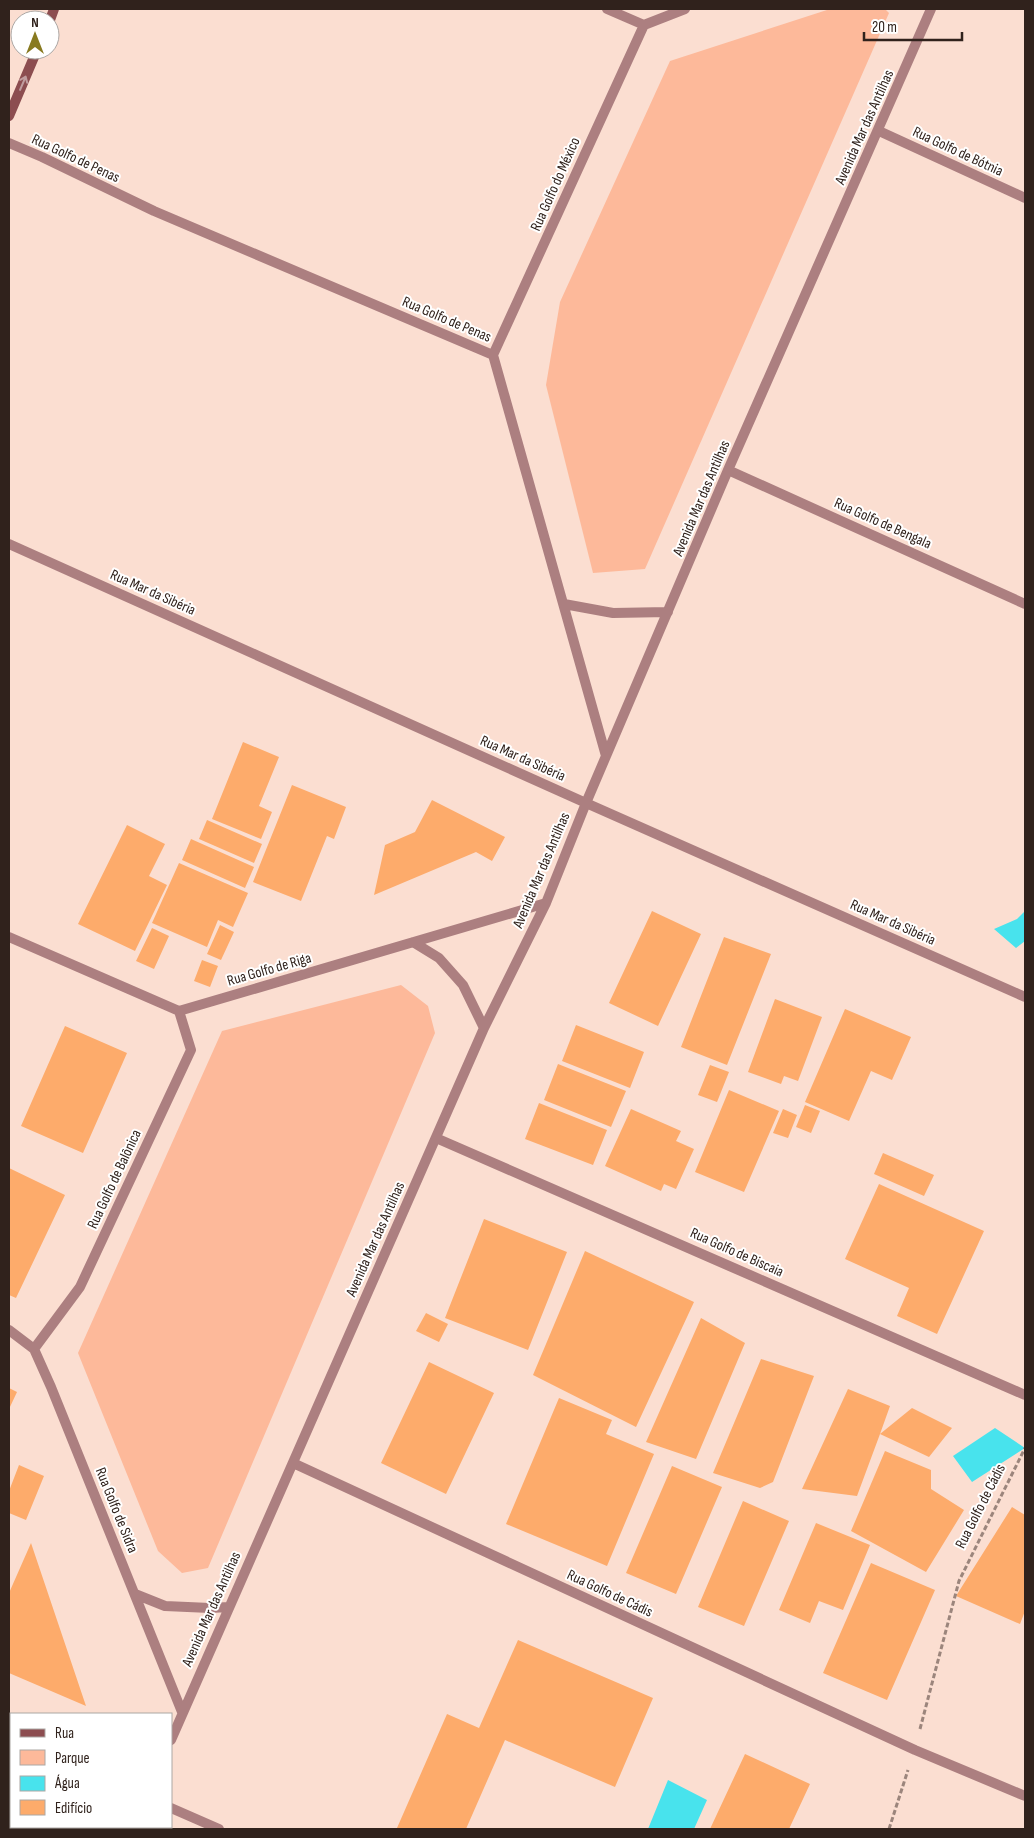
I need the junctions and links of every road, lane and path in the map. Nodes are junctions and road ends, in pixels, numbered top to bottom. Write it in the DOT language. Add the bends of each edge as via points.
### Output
graph roads {
  1 [pos="607,9"];
  2 [pos="685,9"];
  3 [pos="931,9"];
  4 [pos="644,25"];
  5 [pos="33,60"];
  6 [pos="9,116"];
  7 [pos="879,131"];
  8 [pos="9,143"];
  9 [pos="1025,198"];
  10 [pos="493,355"];
  11 [pos="728,470"];
  12 [pos="9,544"];
  13 [pos="564,604"];
  14 [pos="1025,604"];
  15 [pos="668,612"];
  16 [pos="606,756"];
  17 [pos="586,803"];
  18 [pos="546,903"];
  19 [pos="9,937"];
  20 [pos="413,942"];
  21 [pos="1025,997"];
  22 [pos="179,1011"];
  23 [pos="484,1028"];
  24 [pos="436,1138"];
  25 [pos="9,1330"];
  26 [pos="34,1349"];
  27 [pos="1025,1395"];
  28 [pos="1025,1448"];
  29 [pos="293,1463"];
  30 [pos="135,1594"];
  31 [pos="229,1607"];
  32 [pos="182,1712"];
  33 [pos="172,1737"];
  34 [pos="915,1750"];
  35 [pos="1025,1796"];
  36 [pos="172,1808"];
  37 [pos="219,1829"];
  38 [pos="889,1829"];
  1 -- 4 [label="street"];
  2 -- 4 [label="street"];
  3 -- 7 [label="street, Avenida Mar das Antilhas"];
  4 -- 10 [label="street, Rua Golfo do México"];
  6 -- 5 [label="street, one-way"];
  7 -- 9 [label="street, Rua Golfo de Bótnia"];
  7 -- 11 [label="street, Avenida Mar das Antilhas"];
  8 -- 10 [label="street, Rua Golfo de Penas" via="154,211"];
  10 -- 13 [label="street, Rua Golfo de Penas"];
  11 -- 14 [label="street, Rua Golfo de Bengala"];
  11 -- 15 [label="street, Avenida Mar das Antilhas"];
  12 -- 17 [label="street, Rua Mar da Sibéria"];
  13 -- 15 [label="street" via="614,613"];
  13 -- 16 [label="street, Rua Golfo de Penas"];
  15 -- 16 [label="street, Avenida Mar das Antilhas"];
  16 -- 17 [label="street, Avenida Mar das Antilhas"];
  17 -- 18 [label="street, Avenida Mar das Antilhas"];
  17 -- 21 [label="street, Rua Mar da Sibéria"];
  18 -- 20 [label="street, Rua Golfo de Riga"];
  18 -- 23 [label="street, Avenida Mar das Antilhas"];
  19 -- 22 [label="street"];
  20 -- 22 [label="street, Rua Golfo de Riga"];
  20 -- 23 [label="street" via="439,958 463,985"];
  22 -- 26 [label="street, Rua Golfo de Balônica" via="191,1050 80,1287"];
  23 -- 24 [label="street, Avenida Mar das Antilhas"];
  24 -- 27 [label="street, Rua Golfo de Biscaia"];
  24 -- 29 [label="street, Avenida Mar das Antilhas"];
  25 -- 26 [label="street, Rua Golfo de Sidra"];
  26 -- 30 [label="street, Rua Golfo de Sidra"];
  28 -- 34 [label="path, Rua Golfo de Cádis" via="959,1581"];
  29 -- 31 [label="street, Avenida Mar das Antilhas"];
  29 -- 34 [label="street, Rua Golfo de Cádis"];
  30 -- 31 [label="street" via="165,1606"];
  30 -- 32 [label="street, Rua Golfo de Sidra"];
  31 -- 32 [label="street, Avenida Mar das Antilhas"];
  32 -- 33 [label="street, Avenida Mar das Antilhas"];
  34 -- 35 [label="street, Rua Golfo de Cádis"];
  34 -- 38 [label="path, Rua Golfo de Cádis"];
  36 -- 37 [label="street"];
}
